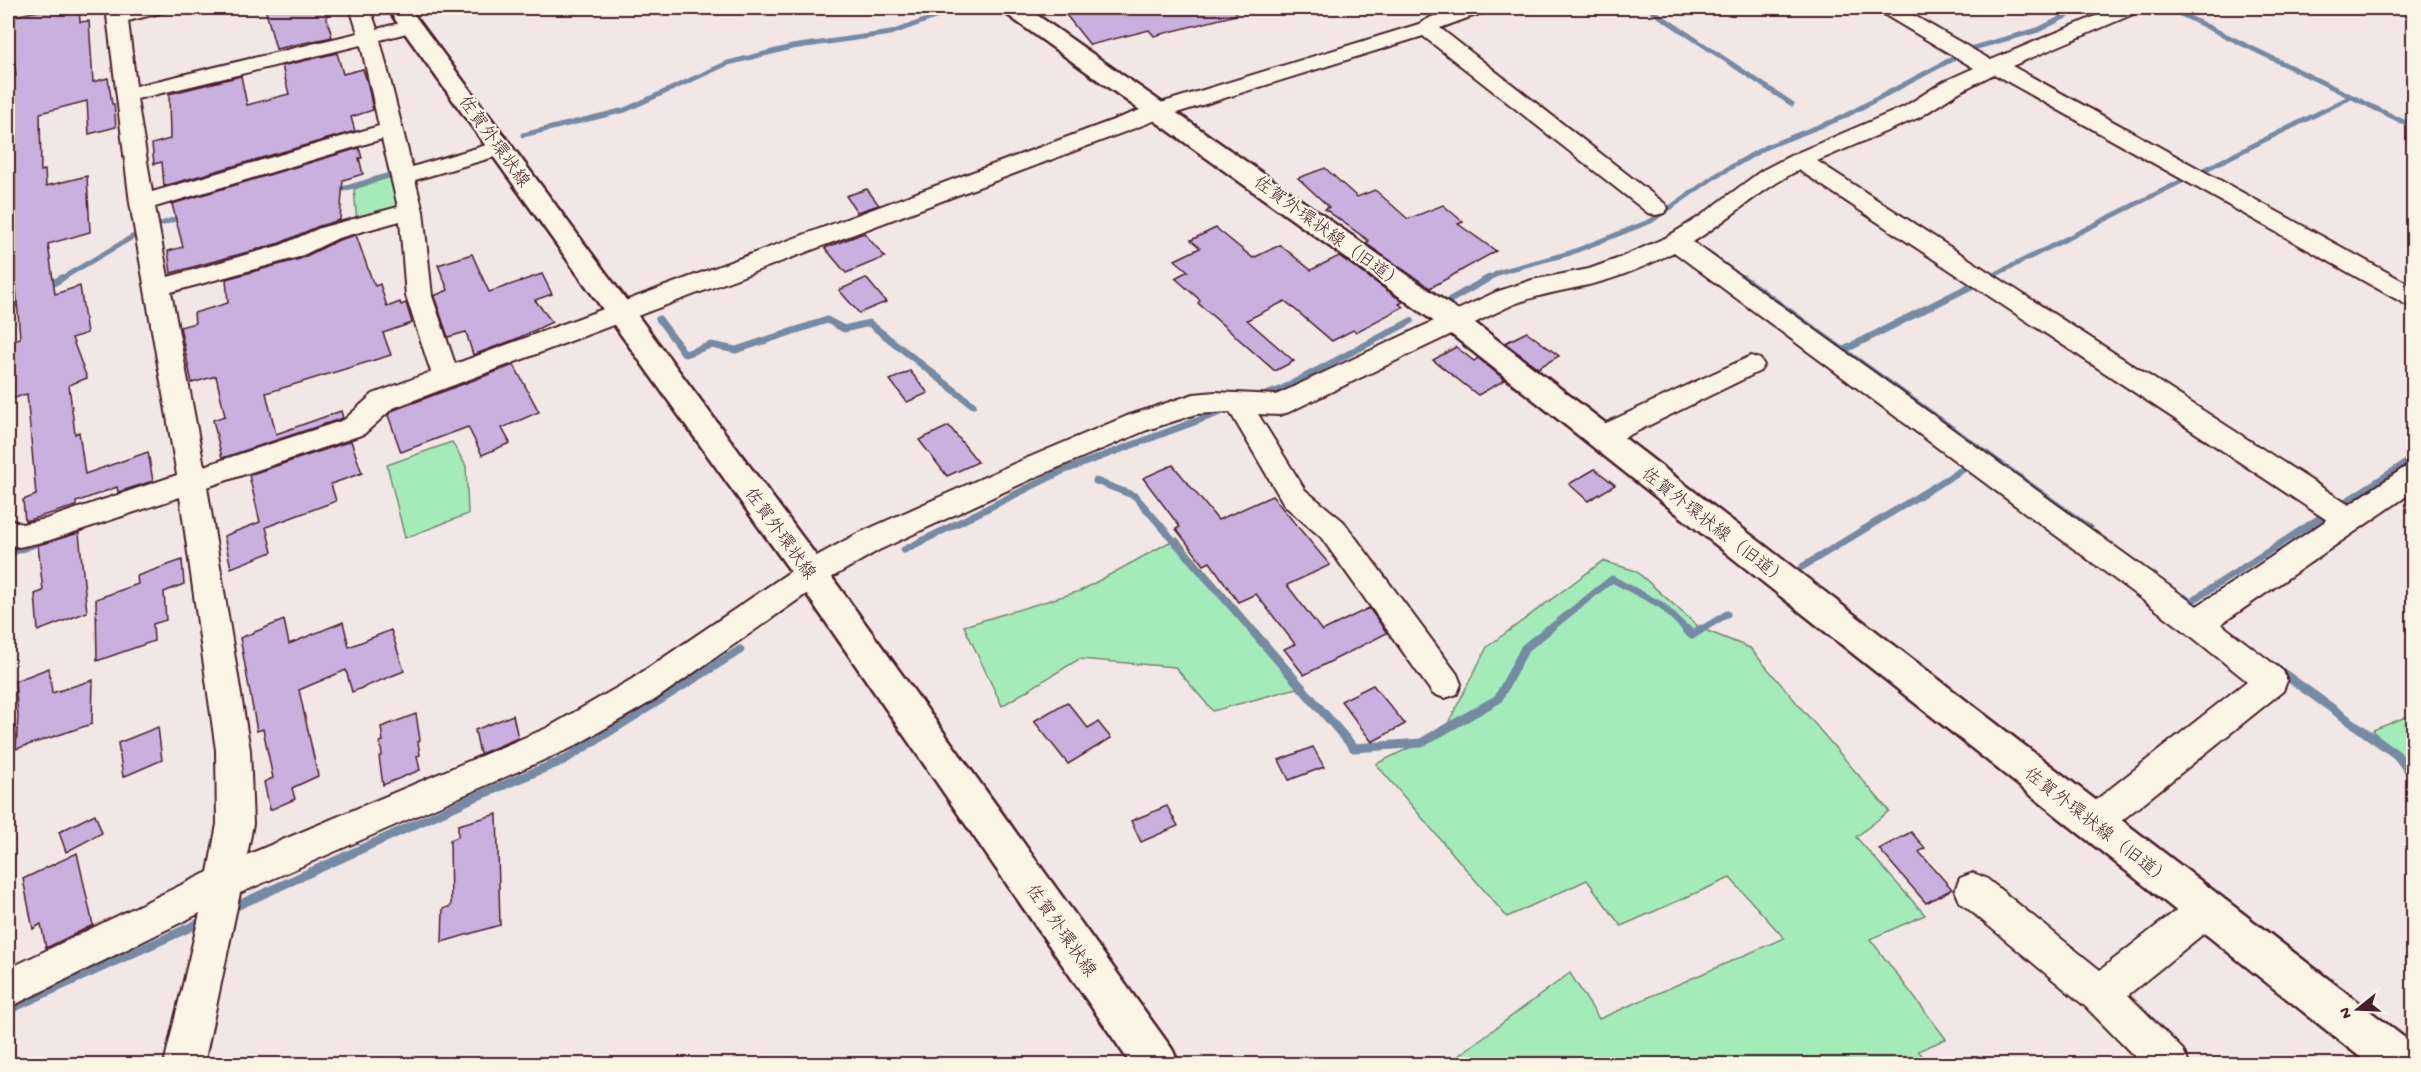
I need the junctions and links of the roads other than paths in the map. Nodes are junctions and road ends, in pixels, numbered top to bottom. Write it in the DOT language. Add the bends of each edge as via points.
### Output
graph roads {
  1 [pos="360,8"];
  2 [pos="1013,8"];
  3 [pos="1477,8"];
  4 [pos="1887,8"];
  5 [pos="2131,8"];
  6 [pos="163,9"];
  7 [pos="117,12"];
  8 [pos="404,17"];
  9 [pos="1430,19"];
  10 [pos="369,37"];
  11 [pos="1978,60"];
  12 [pos="126,95"];
  13 [pos="1159,111"];
  14 [pos="390,130"];
  15 [pos="500,148"];
  16 [pos="1800,160"];
  17 [pos="402,177"];
  18 [pos="142,203"];
  19 [pos="1656,208"];
  20 [pos="411,211"];
  21 [pos="1676,242"];
  22 [pos="157,288"];
  23 [pos="2414,298"];
  24 [pos="620,313"];
  25 [pos="1456,323"];
  26 [pos="1751,365"];
  27 [pos="446,377"];
  28 [pos="1234,408"];
  29 [pos="1601,437"];
  30 [pos="2414,476"];
  31 [pos="192,481"];
  32 [pos="2348,519"];
  33 [pos="8,530"];
  34 [pos="810,574"];
  35 [pos="2196,623"];
  36 [pos="1445,684"];
  37 [pos="2094,822"];
  38 [pos="1973,890"];
  39 [pos="219,905"];
  40 [pos="2205,910"];
  41 [pos="8,989"];
  42 [pos="2100,994"];
  43 [pos="184,1065"];
  44 [pos="1157,1065"];
  45 [pos="2169,1065"];
  46 [pos="2403,1065"];
  1 -- 10 [label="street"];
  2 -- 13 [label="street, 佐賀外環状線（旧道）"];
  3 -- 9 [label="street"];
  4 -- 11 [label="street"];
  5 -- 11 [label="street"];
  6 -- 7 [label="street"];
  7 -- 12 [label="street"];
  8 -- 10 [label="street"];
  8 -- 15 [label="street, 佐賀外環状線"];
  9 -- 13 [label="street"];
  9 -- 19 [label="street"];
  10 -- 12 [label="street" via="301,44"];
  10 -- 14 [label="street"];
  11 -- 16 [label="street" via="1951,87 1912,111"];
  11 -- 23 [label="street"];
  12 -- 18 [label="street"];
  13 -- 24 [label="street"];
  13 -- 25 [label="street, 佐賀外環状線（旧道）"];
  14 -- 17 [label="street"];
  14 -- 18 [label="street"];
  15 -- 17 [label="street"];
  15 -- 24 [label="street, 佐賀外環状線"];
  16 -- 21 [label="street" via="1769,176"];
  16 -- 32 [label="street"];
  17 -- 20 [label="street"];
  18 -- 22 [label="street"];
  20 -- 22 [label="street" via="329,233 290,251"];
  20 -- 27 [label="street" via="419,296"];
  21 -- 25 [label="street" via="1615,269 1532,288"];
  21 -- 35 [label="street"];
  22 -- 31 [label="street"];
  24 -- 27 [label="street"];
  24 -- 34 [label="street, 佐賀外環状線"];
  25 -- 28 [label="street" via="1279,405"];
  25 -- 29 [label="street, 佐賀外環状線（旧道）"];
  26 -- 29 [label="street"];
  27 -- 31 [label="street" via="383,401 354,427"];
  28 -- 34 [label="street" via="1194,404 1137,423 868,542"];
  28 -- 36 [label="street" via="1295,498 1332,529"];
  29 -- 37 [label="street, 佐賀外環状線（旧道）"];
  30 -- 32 [label="street"];
  31 -- 33 [label="street" via="47,530 19,536"];
  31 -- 39 [label="street" via="233,750 235,824"];
  32 -- 35 [label="street"];
  34 -- 39 [label="street" via="644,689 559,738"];
  34 -- 44 [label="street, 佐賀外環状線"];
  35 -- 37 [label="street" via="2271,681"];
  37 -- 40 [label="street, 佐賀外環状線（旧道）"];
  38 -- 42 [label="street"];
  39 -- 41 [label="street"];
  39 -- 43 [label="street"];
  40 -- 42 [label="street"];
  40 -- 46 [label="street, 佐賀外環状線（旧道）"];
  42 -- 45 [label="street"];
}
